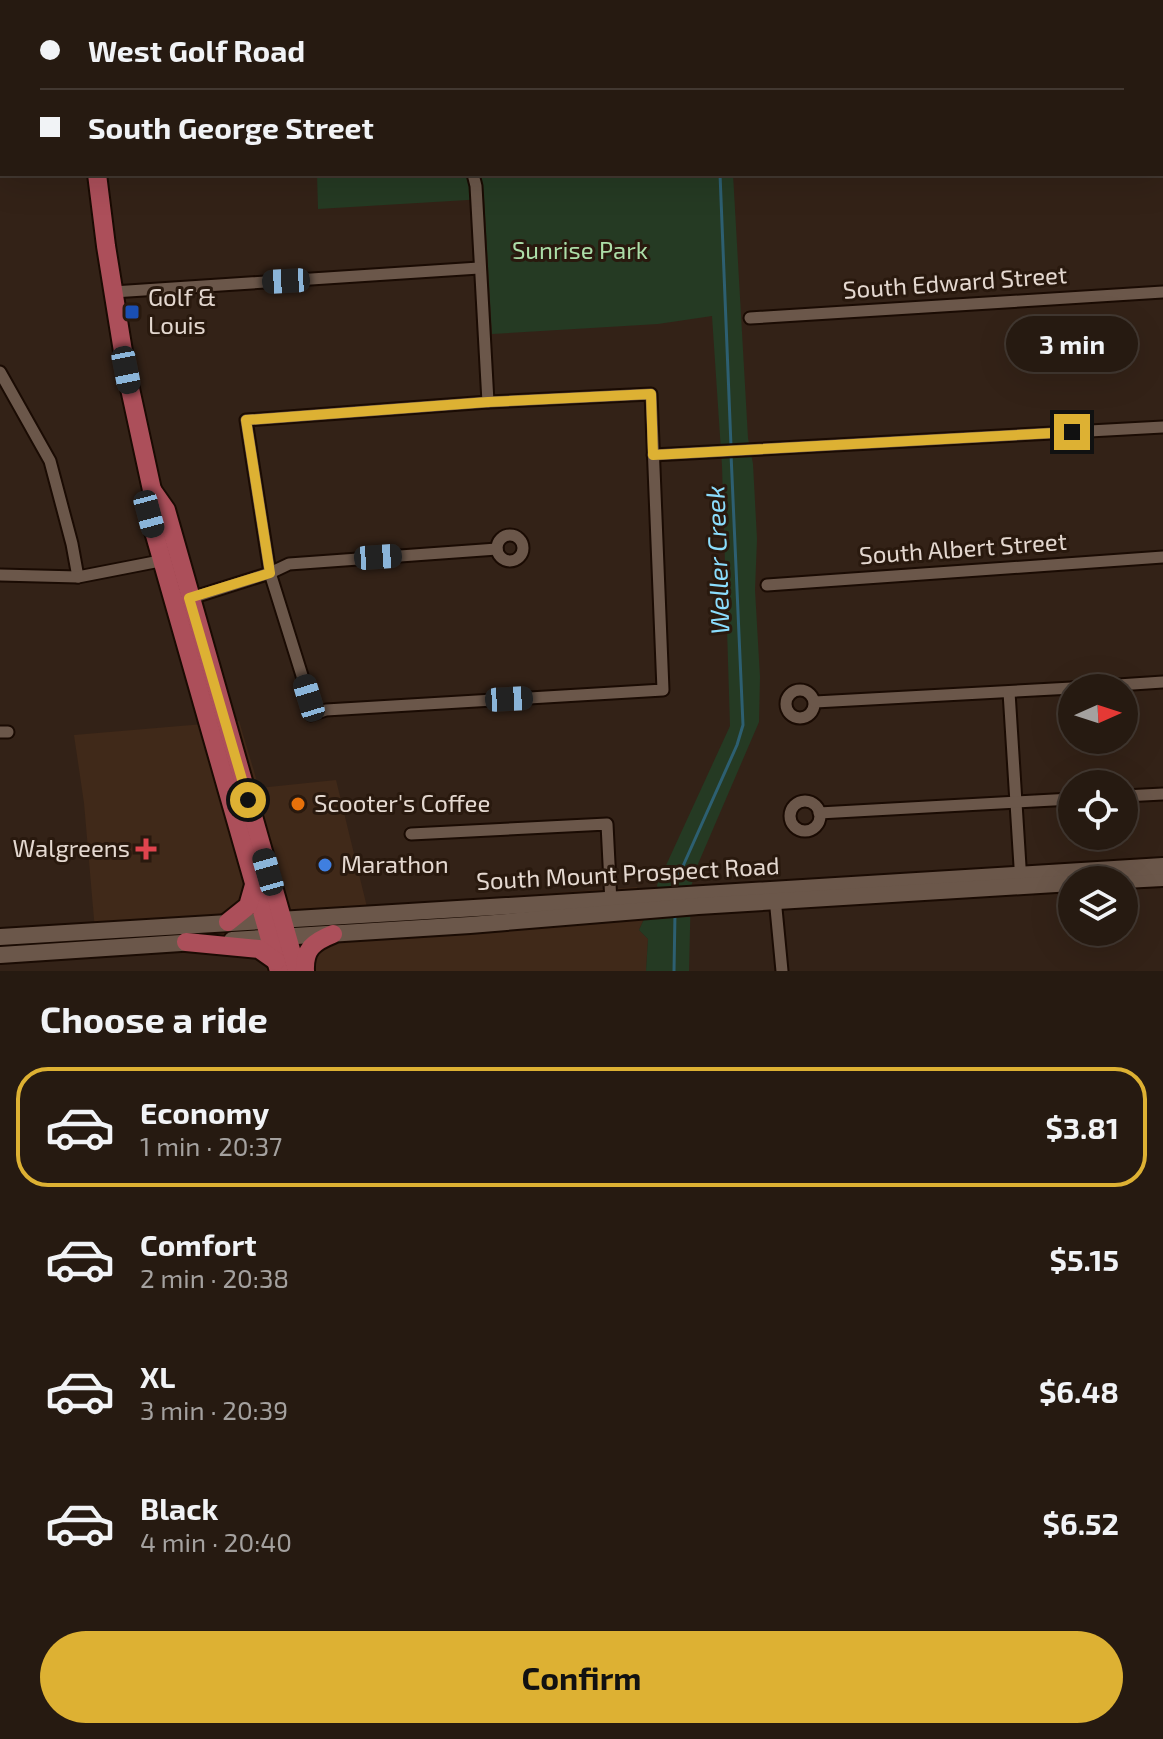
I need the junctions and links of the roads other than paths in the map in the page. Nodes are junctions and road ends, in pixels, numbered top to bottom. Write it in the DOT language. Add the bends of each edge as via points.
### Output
graph roads {
  1 [pos="97,176"];
  2 [pos="474,176"];
  3 [pos="479,268"];
  4 [pos="113,292"];
  5 [pos="1163,292"];
  6 [pos="750,318"];
  7 [pos="0,372"];
  8 [pos="488,402"];
  9 [pos="1163,427"];
  10 [pos="653,455"];
  11 [pos="497,549"];
  12 [pos="1163,557"];
  13 [pos="169,559"];
  14 [pos="270,573"];
  15 [pos="0,575"];
  16 [pos="78,577"];
  17 [pos="767,585"];
  18 [pos="181,601"];
  19 [pos="1163,682"];
  20 [pos="1138,684"];
  21 [pos="1058,689"];
  22 [pos="1009,692"];
  23 [pos="815,702"];
  24 [pos="1163,794"];
  25 [pos="1138,795"];
  26 [pos="1058,800"];
  27 [pos="1016,802"];
  28 [pos="819,813"];
  29 [pos="411,834"];
  30 [pos="1163,866"];
  31 [pos="1163,878"];
  32 [pos="1138,879"];
  33 [pos="1021,880"];
  34 [pos="1058,882"];
  35 [pos="254,885"];
  36 [pos="775,895"];
  37 [pos="611,906"];
  38 [pos="273,919"];
  39 [pos="228,922"];
  40 [pos="333,934"];
  41 [pos="0,937"];
  42 [pos="278,938"];
  43 [pos="186,942"];
  44 [pos="0,955"];
  45 [pos="277,966"];
  46 [pos="297,971"];
  47 [pos="305,971"];
  48 [pos="782,971"];
  1 -- 4 [label="main road"];
  2 -- 3 [label="street"];
  3 -- 4 [label="street"];
  3 -- 8 [label="street"];
  4 -- 13 [label="main road" via="152,490 166,510"];
  5 -- 6 [label="street, South Edward Street"];
  7 -- 16 [label="street" via="50,461"];
  8 -- 10 [label="street" via="651,394"];
  8 -- 14 [label="street" via="246,420"];
  9 -- 10 [label="street"];
  10 -- 14 [label="street" via="663,690 311,715"];
  11 -- 14 [label="street" via="289,564"];
  12 -- 17 [label="street, South Albert Street"];
  13 -- 16 [label="street"];
  13 -- 18 [label="main road"];
  14 -- 18 [label="street"];
  15 -- 16 [label="street"];
  18 -- 35 [label="main road"];
  18 -- 38 [label="main road"];
  19 -- 20 [label="street"];
  21 -- 22 [label="street"];
  22 -- 23 [label="street"];
  22 -- 27 [label="street"];
  24 -- 25 [label="street"];
  26 -- 27 [label="street"];
  27 -- 28 [label="street"];
  27 -- 33 [label="street"];
  29 -- 37 [label="street" via="607,824"];
  30 -- 33 [label="main road, South Mount Prospect Road"];
  31 -- 32 [label="main road"];
  33 -- 34 [label="main road, South Mount Prospect Road"];
  33 -- 36 [label="main road, South Mount Prospect Road"];
  35 -- 38 [label="main road"];
  35 -- 39 [label="main road" via="248,906"];
  36 -- 37 [label="main road, South Mount Prospect Road"];
  36 -- 48 [label="street"];
  37 -- 38 [label="main road, South Mount Prospect Road"];
  37 -- 40 [label="main road, South Mount Prospect Road"];
  38 -- 39 [label="main road, South Mount Prospect Road"];
  38 -- 42 [label="main road"];
  39 -- 41 [label="main road, South Mount Prospect Road"];
  40 -- 42 [label="main road, South Mount Prospect Road"];
  40 -- 47 [label="main road" via="308,950"];
  42 -- 43 [label="main road, South Mount Prospect Road"];
  42 -- 45 [label="main road"];
  42 -- 46 [label="main road"];
  43 -- 44 [label="main road, South Mount Prospect Road"];
  43 -- 45 [label="main road" via="259,949"];
}
